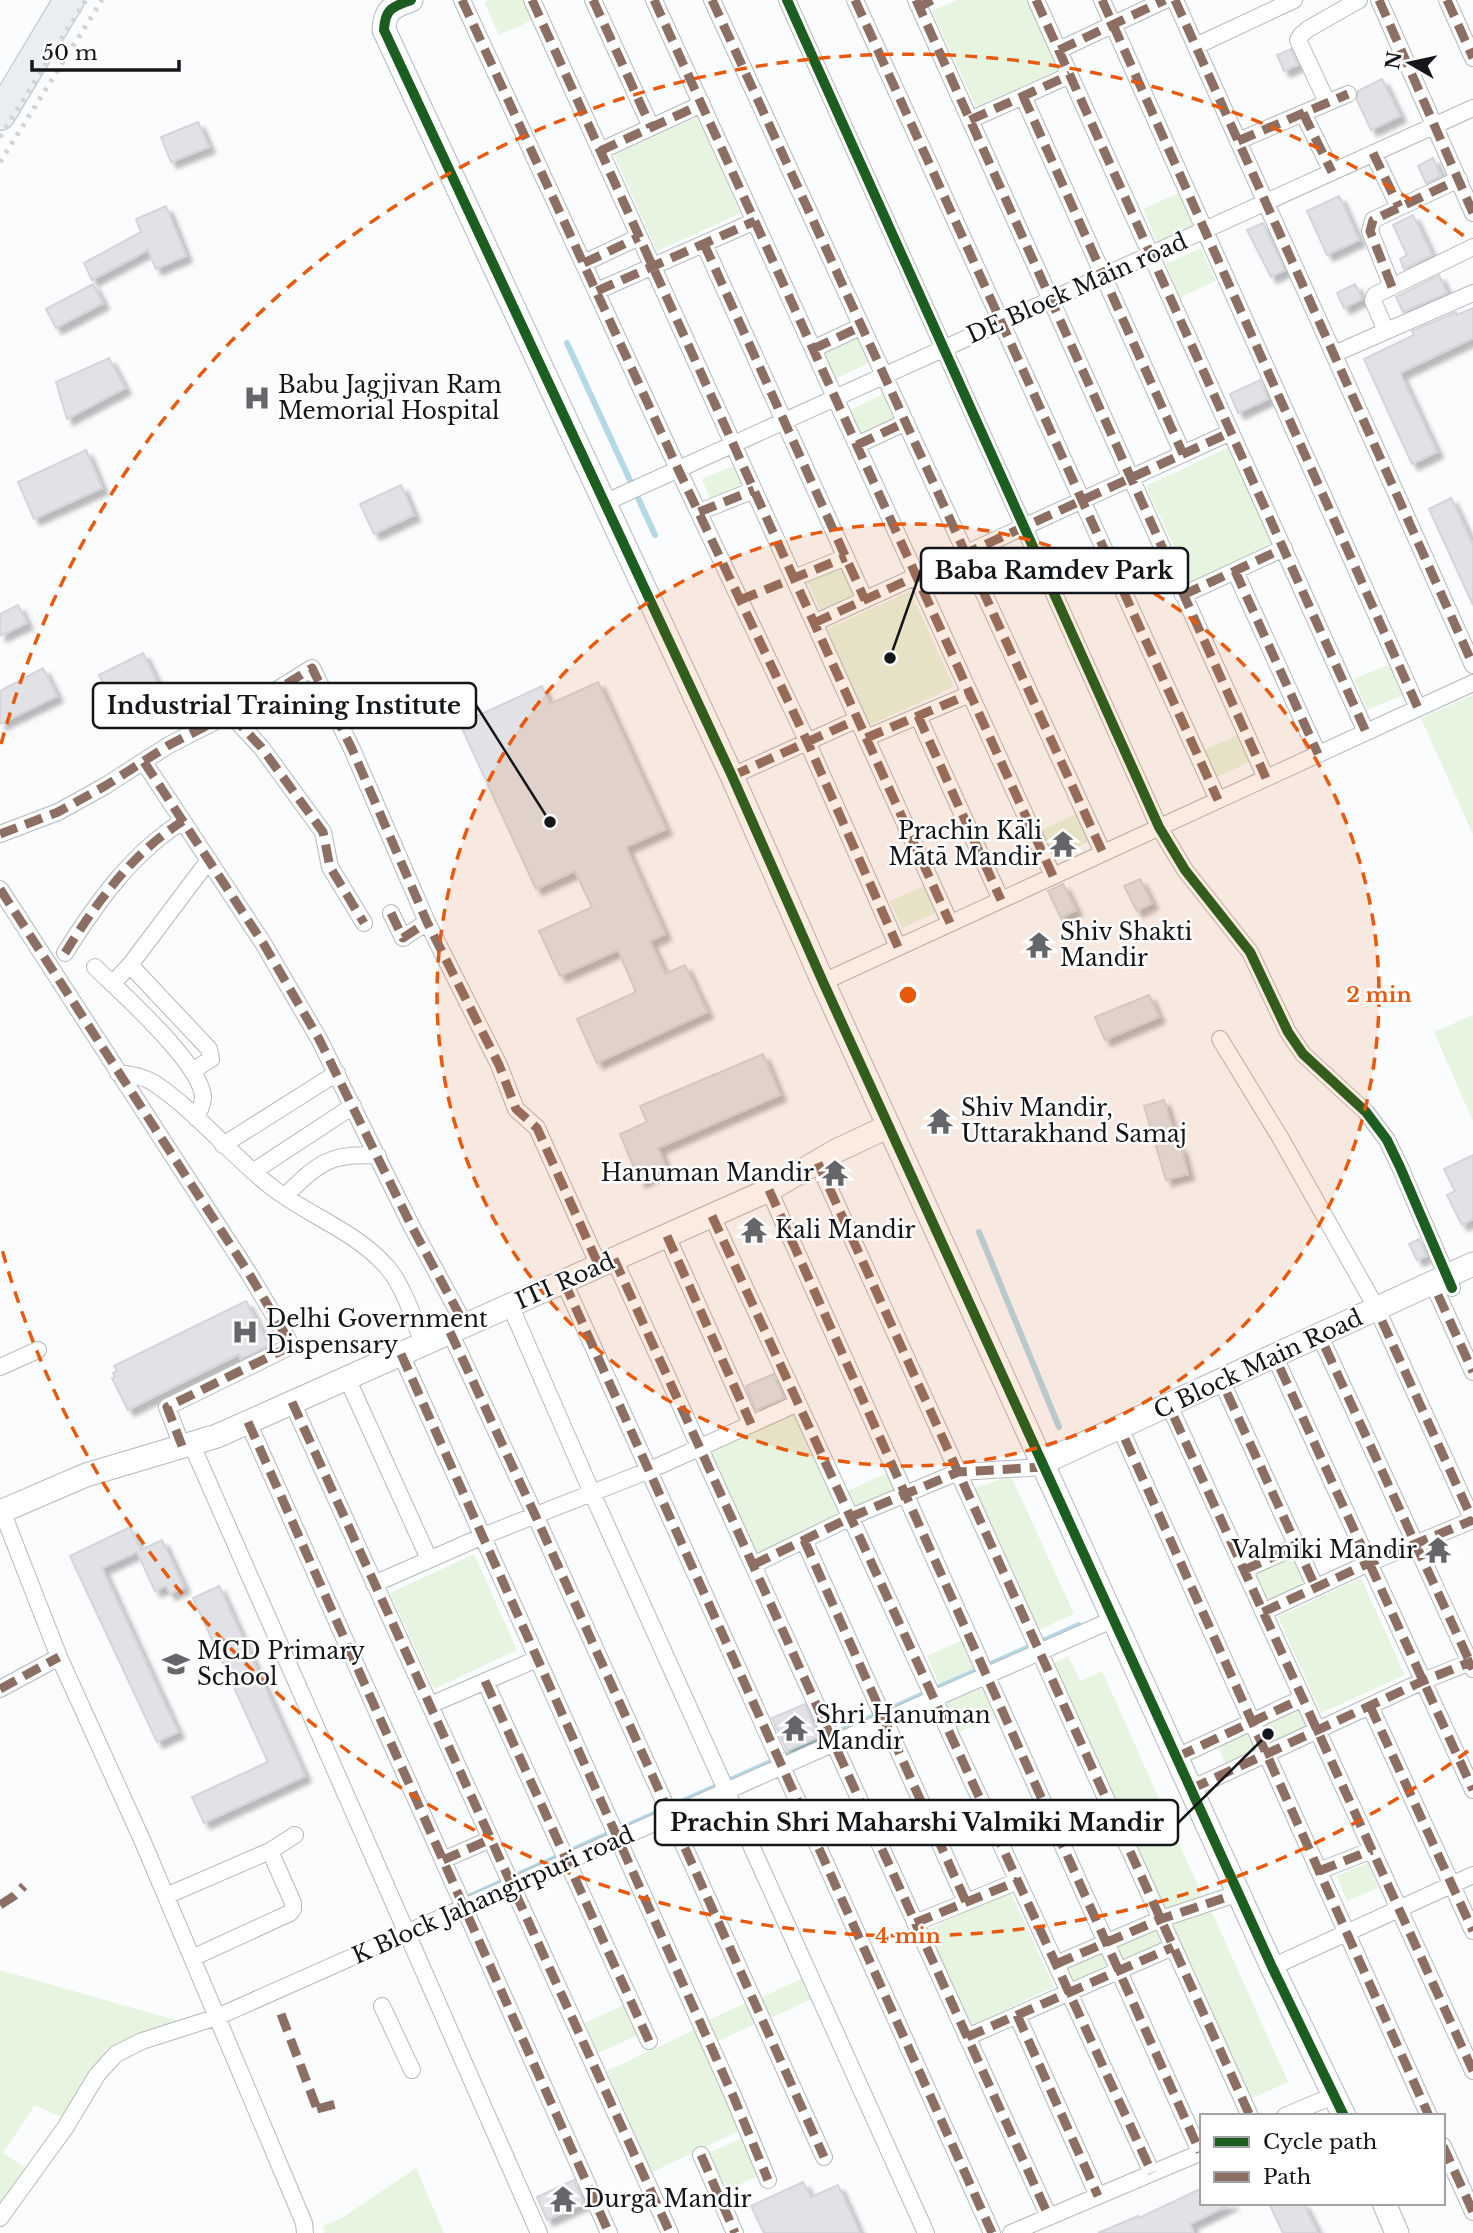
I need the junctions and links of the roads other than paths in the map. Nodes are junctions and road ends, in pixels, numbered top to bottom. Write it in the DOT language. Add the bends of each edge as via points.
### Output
graph roads {
  1 [pos="69,0"];
  2 [pos="411,0"];
  3 [pos="463,0"];
  4 [pos="532,0"];
  5 [pos="593,0"];
  6 [pos="654,0"];
  7 [pos="712,0"];
  8 [pos="788,0"];
  9 [pos="855,0"];
  10 [pos="1036,0"];
  11 [pos="1102,0"];
  12 [pos="1165,0"];
  13 [pos="1175,0"];
  14 [pos="1294,0"];
  15 [pos="1359,0"];
  16 [pos="1379,0"];
  17 [pos="1447,0"];
  18 [pos="922,2"];
  19 [pos="1113,25"];
  20 [pos="1196,46"];
  21 [pos="1059,50"];
  22 [pos="1473,58"];
  23 [pos="1070,75"];
  24 [pos="1348,94"];
  25 [pos="1023,96"];
  26 [pos="1327,102"];
  27 [pos="702,104"];
  28 [pos="1473,108"];
  29 [pos="1303,113"];
  30 [pos="0,115"];
  31 [pos="970,120"];
  32 [pos="1435,125"];
  33 [pos="651,127"];
  34 [pos="1238,141"];
  35 [pos="600,151"];
  36 [pos="1373,153"];
  37 [pos="1332,172"];
  38 [pos="1459,178"];
  39 [pos="1265,202"];
  40 [pos="1399,207"];
  41 [pos="1473,214"];
  42 [pos="755,222"];
  43 [pos="1204,230"];
  44 [pos="639,237"];
  45 [pos="704,244"];
  46 [pos="1473,247"];
  47 [pos="1151,254"];
  48 [pos="584,263"];
  49 [pos="653,267"];
  50 [pos="1103,276"];
  51 [pos="1392,287"];
  52 [pos="597,291"];
  53 [pos="1473,293"];
  54 [pos="1051,300"];
  55 [pos="1001,322"];
  56 [pos="862,326"];
  57 [pos="1386,331"];
  58 [pos="944,348"];
  59 [pos="813,349"];
  60 [pos="1334,354"];
  61 [pos="885,376"];
  62 [pos="835,398"];
  63 [pos="784,421"];
  64 [pos="906,422"];
  65 [pos="1231,432"];
  66 [pos="733,444"];
  67 [pos="857,445"];
  68 [pos="1183,454"];
  69 [pos="678,469"];
  70 [pos="1131,478"];
  71 [pos="754,490"];
  72 [pos="1082,501"];
  73 [pos="604,503"];
  74 [pos="699,512"];
  75 [pos="1025,527"];
  76 [pos="1284,548"];
  77 [pos="966,553"];
  78 [pos="846,557"];
  79 [pos="1236,571"];
  80 [pos="916,576"];
  81 [pos="794,578"];
  82 [pos="1184,595"];
  83 [pos="865,600"];
  84 [pos="814,623"];
  85 [pos="1473,665"];
  86 [pos="1473,682"];
  87 [pos="970,694"];
  88 [pos="1418,708"];
  89 [pos="230,715"];
  90 [pos="918,716"];
  91 [pos="858,719"];
  92 [pos="1366,732"];
  93 [pos="866,738"];
  94 [pos="807,741"];
  95 [pos="1318,754"];
  96 [pos="144,762"];
  97 [pos="732,776"];
  98 [pos="1266,778"];
  99 [pos="1218,800"];
  100 [pos="183,821"];
  101 [pos="1159,827"];
  102 [pos="0,834"];
  103 [pos="1103,853"];
  104 [pos="209,860"];
  105 [pos="1053,876"];
  106 [pos="0,889"];
  107 [pos="1001,900"];
  108 [pos="391,913"];
  109 [pos="427,922"];
  110 [pos="365,923"];
  111 [pos="950,923"];
  112 [pos="898,947"];
  113 [pos="65,953"];
  114 [pos="130,965"];
  115 [pos="94,967"];
  116 [pos="823,982"];
  117 [pos="112,984"];
  118 [pos="1220,1039"];
  119 [pos="192,1071"];
  120 [pos="118,1073"];
  121 [pos="337,1073"];
  122 [pos="353,1106"];
  123 [pos="196,1118"];
  124 [pos="889,1126"];
  125 [pos="223,1145"];
  126 [pos="378,1156"];
  127 [pos="818,1163"];
  128 [pos="254,1171"];
  129 [pos="769,1190"];
  130 [pos="285,1196"];
  131 [pos="712,1216"];
  132 [pos="667,1236"];
  133 [pos="606,1263"];
  134 [pos="1473,1264"];
  135 [pos="564,1282"];
  136 [pos="1453,1285"];
  137 [pos="510,1305"];
  138 [pos="1380,1315"];
  139 [pos="457,1329"];
  140 [pos="423,1344"];
  141 [pos="1325,1347"];
  142 [pos="38,1350"];
  143 [pos="401,1354"];
  144 [pos="0,1367"];
  145 [pos="1280,1368"];
  146 [pos="1473,1372"];
  147 [pos="347,1378"];
  148 [pos="1227,1392"];
  149 [pos="292,1402"];
  150 [pos="798,1403"];
  151 [pos="1171,1411"];
  152 [pos="247,1422"];
  153 [pos="751,1424"];
  154 [pos="1125,1439"];
  155 [pos="187,1445"];
  156 [pos="699,1448"];
  157 [pos="1045,1468"];
  158 [pos="650,1470"];
  159 [pos="958,1472"];
  160 [pos="592,1493"];
  161 [pos="905,1494"];
  162 [pos="1,1512"];
  163 [pos="536,1517"];
  164 [pos="850,1517"];
  165 [pos="1473,1520"];
  166 [pos="482,1536"];
  167 [pos="804,1540"];
  168 [pos="1416,1544"];
  169 [pos="1297,1546"];
  170 [pos="429,1559"];
  171 [pos="1369,1563"];
  172 [pos="752,1565"];
  173 [pos="1244,1570"];
  174 [pos="374,1584"];
  175 [pos="1316,1588"];
  176 [pos="1263,1612"];
  177 [pos="1114,1619"];
  178 [pos="1040,1652"];
  179 [pos="60,1657"];
  180 [pos="537,1659"];
  181 [pos="1472,1664"];
  182 [pos="986,1676"];
  183 [pos="485,1681"];
  184 [pos="1423,1681"];
  185 [pos="0,1689"];
  186 [pos="1303,1698"];
  187 [pos="934,1699"];
  188 [pos="430,1705"];
  189 [pos="1370,1706"];
  190 [pos="885,1721"];
  191 [pos="1252,1722"];
  192 [pos="1317,1731"];
  193 [pos="834,1744"];
  194 [pos="1266,1754"];
  195 [pos="1177,1757"];
  196 [pos="782,1766"];
  197 [pos="1191,1789"];
  198 [pos="1473,1790"];
  199 [pos="726,1791"];
  200 [pos="669,1816"];
  201 [pos="295,1835"];
  202 [pos="491,1839"];
  203 [pos="618,1839"];
  204 [pos="1372,1850"];
  205 [pos="270,1851"];
  206 [pos="443,1860"];
  207 [pos="567,1862"];
  208 [pos="1319,1871"];
  209 [pos="1473,1875"];
  210 [pos="1018,1881"];
  211 [pos="1451,1885"];
  212 [pos="512,1886"];
  213 [pos="1239,1893"];
  214 [pos="166,1896"];
  215 [pos="966,1902"];
  216 [pos="464,1908"];
  217 [pos="1399,1909"];
  218 [pos="1161,1919"];
  219 [pos="915,1923"];
  220 [pos="1473,1931"];
  221 [pos="407,1933"];
  222 [pos="1346,1933"];
  223 [pos="1106,1942"];
  224 [pos="1173,1947"];
  225 [pos="192,1958"];
  226 [pos="1056,1964"];
  227 [pos="1272,1967"];
  228 [pos="1119,1971"];
  229 [pos="1069,1992"];
  230 [pos="383,2006"];
  231 [pos="1017,2015"];
  232 [pos="217,2017"];
  233 [pos="967,2037"];
  234 [pos="649,2041"];
  235 [pos="412,2070"];
  236 [pos="1473,2071"];
  237 [pos="1335,2095"];
  238 [pos="1249,2114"];
  239 [pos="1290,2114"];
  240 [pos="1343,2114"];
  241 [pos="1429,2114"];
  242 [pos="1200,2150"];
  243 [pos="1445,2150"];
  244 [pos="1200,2152"];
  245 [pos="701,2155"];
  246 [pos="824,2157"];
  247 [pos="1152,2173"];
  248 [pos="768,2180"];
  249 [pos="1098,2196"];
  250 [pos="1385,2205"];
  251 [pos="1473,2212"];
  252 [pos="1049,2217"];
  253 [pos="0,2218"];
  254 [pos="305,2233"];
  255 [pos="539,2233"];
  256 [pos="609,2233"];
  257 [pos="670,2233"];
  258 [pos="735,2233"];
  259 [pos="926,2233"];
  260 [pos="992,2233"];
  261 [pos="1012,2233"];
  262 [pos="1397,2233"];
  1 -- 30 [label="highway"];
  2 -- 73 [label="street" via="392,7 384,18 384,30"];
  3 -- 48 [label="street"];
  4 -- 35 [label="street"];
  5 -- 33 [label="street"];
  6 -- 27 [label="street"];
  7 -- 56 [label="street"];
  8 -- 58 [label="street"];
  9 -- 55 [label="street"];
  10 -- 21 [label="street"];
  11 -- 19 [label="street"];
  12 -- 19 [label="street"];
  13 -- 20 [label="street"];
  14 -- 20 [label="street"];
  15 -- 26 [label="street" via="1308,29 1298,40"];
  16 -- 32 [label="street"];
  17 -- 22 [label="street"];
  18 -- 31 [label="street"];
  19 -- 21 [label="street"];
  19 -- 43 [label="street"];
  20 -- 34 [label="street"];
  21 -- 23 [label="street"];
  23 -- 25 [label="street"];
  23 -- 47 [label="street"];
  24 -- 26 [label="street"];
  25 -- 31 [label="street"];
  25 -- 50 [label="street"];
  26 -- 29 [label="street"];
  27 -- 33 [label="street"];
  27 -- 42 [label="street"];
  28 -- 32 [label="street, DE Block Main road"];
  29 -- 34 [label="street"];
  29 -- 37 [label="street"];
  31 -- 54 [label="street"];
  32 -- 36 [label="street, DE Block Main road"];
  32 -- 38 [label="street"];
  33 -- 35 [label="street"];
  34 -- 39 [label="street"];
  35 -- 44 [label="street"];
  36 -- 37 [label="street, DE Block Main road"];
  36 -- 40 [label="street"];
  37 -- 39 [label="street, DE Block Main road"];
  38 -- 40 [label="street"];
  38 -- 41 [label="street"];
  39 -- 43 [label="street, DE Block Main road"];
  39 -- 60 [label="street"];
  40 -- 51 [label="street" via="1370,225"];
  42 -- 45 [label="street"];
  42 -- 59 [label="street"];
  43 -- 47 [label="street, DE Block Main road"];
  43 -- 88 [label="street"];
  44 -- 48 [label="street"];
  44 -- 49 [label="street"];
  45 -- 49 [label="street"];
  45 -- 63 [label="street"];
  46 -- 51 [label="street"];
  47 -- 50 [label="street, DE Block Main road"];
  47 -- 65 [label="street"];
  48 -- 52 [label="street"];
  49 -- 52 [label="street"];
  49 -- 66 [label="street"];
  50 -- 54 [label="street, DE Block Main road"];
  50 -- 68 [label="street"];
  51 -- 57 [label="street" via="1373,298"];
  52 -- 69 [label="street"];
  53 -- 57 [label="street"];
  54 -- 55 [label="street, DE Block Main road"];
  54 -- 70 [label="street"];
  55 -- 58 [label="street, DE Block Main road"];
  55 -- 72 [label="street"];
  56 -- 59 [label="street"];
  56 -- 61 [label="street"];
  57 -- 60 [label="street"];
  58 -- 61 [label="street, DE Block Main road"];
  58 -- 75 [label="street"];
  59 -- 62 [label="street"];
  60 -- 85 [label="street"];
  61 -- 62 [label="street, DE Block Main road"];
  61 -- 64 [label="street"];
  62 -- 63 [label="street, DE Block Main road"];
  62 -- 67 [label="street"];
  63 -- 66 [label="street, DE Block Main road"];
  63 -- 78 [label="street"];
  64 -- 67 [label="street"];
  64 -- 77 [label="street"];
  65 -- 68 [label="street"];
  65 -- 76 [label="street"];
  66 -- 69 [label="street, DE Block Main road"];
  66 -- 71 [label="street"];
  67 -- 80 [label="street"];
  68 -- 70 [label="street"];
  69 -- 73 [label="street, DE Block Main road"];
  69 -- 74 [label="street"];
  70 -- 72 [label="street"];
  70 -- 82 [label="street"];
  71 -- 74 [label="street"];
  71 -- 81 [label="street"];
  72 -- 75 [label="street"];
  72 -- 99 [label="street"];
  73 -- 97 [label="street"];
  74 -- 94 [label="street"];
  75 -- 77 [label="street"];
  75 -- 101 [label="street"];
  76 -- 79 [label="street"];
  76 -- 92 [label="street"];
  77 -- 80 [label="street"];
  77 -- 103 [label="street"];
  78 -- 81 [label="street"];
  78 -- 83 [label="street"];
  79 -- 82 [label="street"];
  79 -- 95 [label="street"];
  80 -- 83 [label="street"];
  80 -- 87 [label="street"];
  81 -- 84 [label="street"];
  82 -- 98 [label="street"];
  83 -- 84 [label="street"];
  84 -- 91 [label="street"];
  86 -- 88 [label="street"];
  87 -- 90 [label="street"];
  87 -- 105 [label="street"];
  88 -- 92 [label="street"];
  89 -- 96 [label="street"];
  89 -- 109 [label="street" via="312,668"];
  89 -- 110 [label="street" via="261,747 323,832 330,867"];
  90 -- 93 [label="street"];
  90 -- 107 [label="street"];
  91 -- 93 [label="street"];
  91 -- 94 [label="street"];
  92 -- 95 [label="street"];
  93 -- 111 [label="street"];
  94 -- 97 [label="street"];
  94 -- 112 [label="street"];
  95 -- 98 [label="street"];
  96 -- 100 [label="street"];
  96 -- 102 [label="street" via="58,812"];
  97 -- 116 [label="street"];
  98 -- 99 [label="street"];
  99 -- 101 [label="street"];
  100 -- 104 [label="street"];
  100 -- 113 [label="street" via="141,852 94,907"];
  101 -- 103 [label="street"];
  101 -- 136 [label="street" via="1185,870 1250,951 1303,1054 1366,1112 1387,1140"];
  103 -- 105 [label="street"];
  104 -- 114 [label="street"];
  104 -- 121 [label="street" via="263,943"];
  105 -- 107 [label="street"];
  106 -- 120 [label="street"];
  107 -- 111 [label="street"];
  108 -- 109 [label="street" via="403,938"];
  109 -- 133 [label="street" via="499,1065 516,1109 537,1128"];
  111 -- 112 [label="street"];
  112 -- 116 [label="street"];
  114 -- 117 [label="street"];
  114 -- 119 [label="street" via="209,1049 208,1063"];
  115 -- 117 [label="street"];
  116 -- 124 [label="street"];
  117 -- 119 [label="street"];
  118 -- 138 [label="street"];
  119 -- 123 [label="street" via="203,1096"];
  120 -- 123 [label="street" via="150,1081"];
  120 -- 155 [label="street" via="289,1343 167,1407"];
  121 -- 122 [label="street"];
  121 -- 125 [label="street"];
  122 -- 126 [label="street"];
  122 -- 128 [label="street"];
  123 -- 125 [label="street"];
  124 -- 127 [label="street, ITI Road"];
  124 -- 157 [label="street"];
  125 -- 128 [label="street"];
  126 -- 130 [label="street" via="357,1154 322,1163"];
  126 -- 139 [label="street"];
  127 -- 129 [label="street, ITI Road"];
  127 -- 159 [label="street"];
  128 -- 130 [label="street"];
  129 -- 131 [label="street, ITI Road"];
  129 -- 161 [label="street"];
  130 -- 140 [label="street" via="366,1248 388,1268 402,1290"];
  131 -- 132 [label="street, ITI Road"];
  131 -- 150 [label="street"];
  132 -- 133 [label="street, ITI Road"];
  132 -- 153 [label="street"];
  133 -- 135 [label="street, ITI Road"];
  133 -- 156 [label="street"];
  134 -- 136 [label="street, C Block Main Road"];
  135 -- 137 [label="street, ITI Road"];
  135 -- 158 [label="street"];
  136 -- 138 [label="street, C Block Main Road"];
  136 -- 146 [label="street"];
  137 -- 139 [label="street, ITI Road"];
  137 -- 160 [label="street"];
  138 -- 141 [label="street, C Block Main Road"];
  138 -- 151 [label="street, C Block Main Road"];
  138 -- 165 [label="street"];
  139 -- 140 [label="street, ITI Road"];
  139 -- 163 [label="street"];
  140 -- 143 [label="street, ITI Road"];
  141 -- 145 [label="street, C Block Main Road"];
  141 -- 168 [label="street"];
  142 -- 144 [label="street"];
  143 -- 147 [label="street, ITI Road"];
  143 -- 166 [label="street"];
  145 -- 148 [label="street, C Block Main Road"];
  145 -- 171 [label="street"];
  147 -- 149 [label="street, ITI Road"];
  147 -- 170 [label="street"];
  148 -- 151 [label="street, C Block Main Road"];
  148 -- 169 [label="street"];
  149 -- 152 [label="street, ITI Road"];
  149 -- 174 [label="street"];
  150 -- 153 [label="street"];
  150 -- 164 [label="street"];
  151 -- 154 [label="street, C Block Main Road"];
  151 -- 157 [label="street, C Block Main Road"];
  151 -- 173 [label="street"];
  152 -- 155 [label="street, ITI Road"];
  152 -- 206 [label="street"];
  153 -- 156 [label="street"];
  154 -- 157 [label="street, C Block Main Road"];
  154 -- 191 [label="street"];
  155 -- 162 [label="street, ITI Road" via="86,1475"];
  155 -- 221 [label="street"];
  156 -- 158 [label="street"];
  156 -- 172 [label="street"];
  157 -- 159 [label="street"];
  157 -- 177 [label="street"];
  158 -- 160 [label="street"];
  158 -- 196 [label="street"];
  159 -- 161 [label="street"];
  159 -- 178 [label="street"];
  160 -- 163 [label="street"];
  160 -- 199 [label="street"];
  161 -- 164 [label="street"];
  161 -- 182 [label="street"];
  162 -- 179 [label="street"];
  163 -- 166 [label="street"];
  163 -- 200 [label="street"];
  164 -- 167 [label="street"];
  164 -- 187 [label="street"];
  165 -- 168 [label="street"];
  166 -- 170 [label="street"];
  166 -- 180 [label="street"];
  167 -- 172 [label="street"];
  167 -- 190 [label="street"];
  168 -- 171 [label="street"];
  168 -- 181 [label="street"];
  169 -- 173 [label="street"];
  169 -- 175 [label="street"];
  170 -- 174 [label="street"];
  171 -- 175 [label="street"];
  171 -- 184 [label="street"];
  172 -- 193 [label="street"];
  173 -- 176 [label="street"];
  174 -- 188 [label="street"];
  175 -- 176 [label="street"];
  176 -- 186 [label="street"];
  177 -- 178 [label="street, K Block Jahangirpuri road"];
  177 -- 195 [label="street"];
  178 -- 182 [label="street, K Block Jahangirpuri road"];
  178 -- 218 [label="street"];
  179 -- 185 [label="street"];
  179 -- 214 [label="street"];
  180 -- 183 [label="street"];
  180 -- 203 [label="street"];
  181 -- 184 [label="street"];
  182 -- 187 [label="street, K Block Jahangirpuri road"];
  182 -- 223 [label="street"];
  183 -- 188 [label="street"];
  183 -- 207 [label="street"];
  184 -- 189 [label="street"];
  184 -- 198 [label="street"];
  186 -- 191 [label="street"];
  186 -- 192 [label="street"];
  187 -- 190 [label="street, K Block Jahangirpuri road"];
  187 -- 210 [label="street"];
  188 -- 202 [label="street"];
  189 -- 192 [label="street"];
  189 -- 211 [label="street"];
  190 -- 193 [label="street, K Block Jahangirpuri road"];
  190 -- 215 [label="street"];
  191 -- 194 [label="street"];
  191 -- 195 [label="street"];
  192 -- 194 [label="street"];
  192 -- 204 [label="street"];
  193 -- 196 [label="street, K Block Jahangirpuri road"];
  193 -- 219 [label="street"];
  194 -- 197 [label="street"];
  194 -- 208 [label="street"];
  195 -- 197 [label="street"];
  196 -- 199 [label="street, K Block Jahangirpuri road"];
  196 -- 260 [label="street"];
  197 -- 213 [label="street"];
  199 -- 200 [label="street, K Block Jahangirpuri road"];
  199 -- 259 [label="street"];
  200 -- 203 [label="street, K Block Jahangirpuri road"];
  200 -- 246 [label="street"];
  201 -- 205 [label="street"];
  202 -- 206 [label="street"];
  202 -- 212 [label="street"];
  203 -- 207 [label="street, K Block Jahangirpuri road"];
  203 -- 248 [label="street"];
  204 -- 208 [label="street"];
  204 -- 217 [label="street"];
  205 -- 214 [label="street"];
  205 -- 225 [label="street" via="293,1909"];
  206 -- 216 [label="street"];
  207 -- 212 [label="street, K Block Jahangirpuri road"];
  207 -- 234 [label="street"];
  208 -- 222 [label="street"];
  209 -- 211 [label="street"];
  210 -- 215 [label="street"];
  210 -- 226 [label="street"];
  211 -- 217 [label="street"];
  211 -- 220 [label="street"];
  212 -- 216 [label="street, K Block Jahangirpuri road"];
  212 -- 257 [label="street"];
  213 -- 218 [label="street"];
  213 -- 227 [label="street"];
  214 -- 225 [label="street"];
  215 -- 219 [label="street"];
  216 -- 221 [label="street, K Block Jahangirpuri road"];
  216 -- 256 [label="street"];
  217 -- 222 [label="street"];
  217 -- 236 [label="street"];
  218 -- 223 [label="street"];
  218 -- 224 [label="street"];
  219 -- 233 [label="street"];
  221 -- 232 [label="street, K Block Jahangirpuri road"];
  221 -- 255 [label="street"];
  222 -- 227 [label="street"];
  222 -- 241 [label="street"];
  223 -- 226 [label="street"];
  223 -- 228 [label="street"];
  224 -- 228 [label="street"];
  224 -- 238 [label="street"];
  225 -- 232 [label="street"];
  226 -- 229 [label="street"];
  227 -- 237 [label="street"];
  228 -- 229 [label="street"];
  228 -- 242 [label="street"];
  229 -- 231 [label="street"];
  229 -- 247 [label="street"];
  230 -- 235 [label="street"];
  231 -- 233 [label="street"];
  231 -- 249 [label="street"];
  232 -- 253 [label="street, K Block Jahangirpuri road" via="116,2054"];
  232 -- 254 [label="street"];
  233 -- 252 [label="street"];
  237 -- 239 [label="street"];
  237 -- 240 [label="street"];
  243 -- 251 [label="street"];
  244 -- 247 [label="street"];
  245 -- 258 [label="street"];
  247 -- 249 [label="street"];
  249 -- 252 [label="street"];
  250 -- 262 [label="street"];
  252 -- 261 [label="street"];
}
